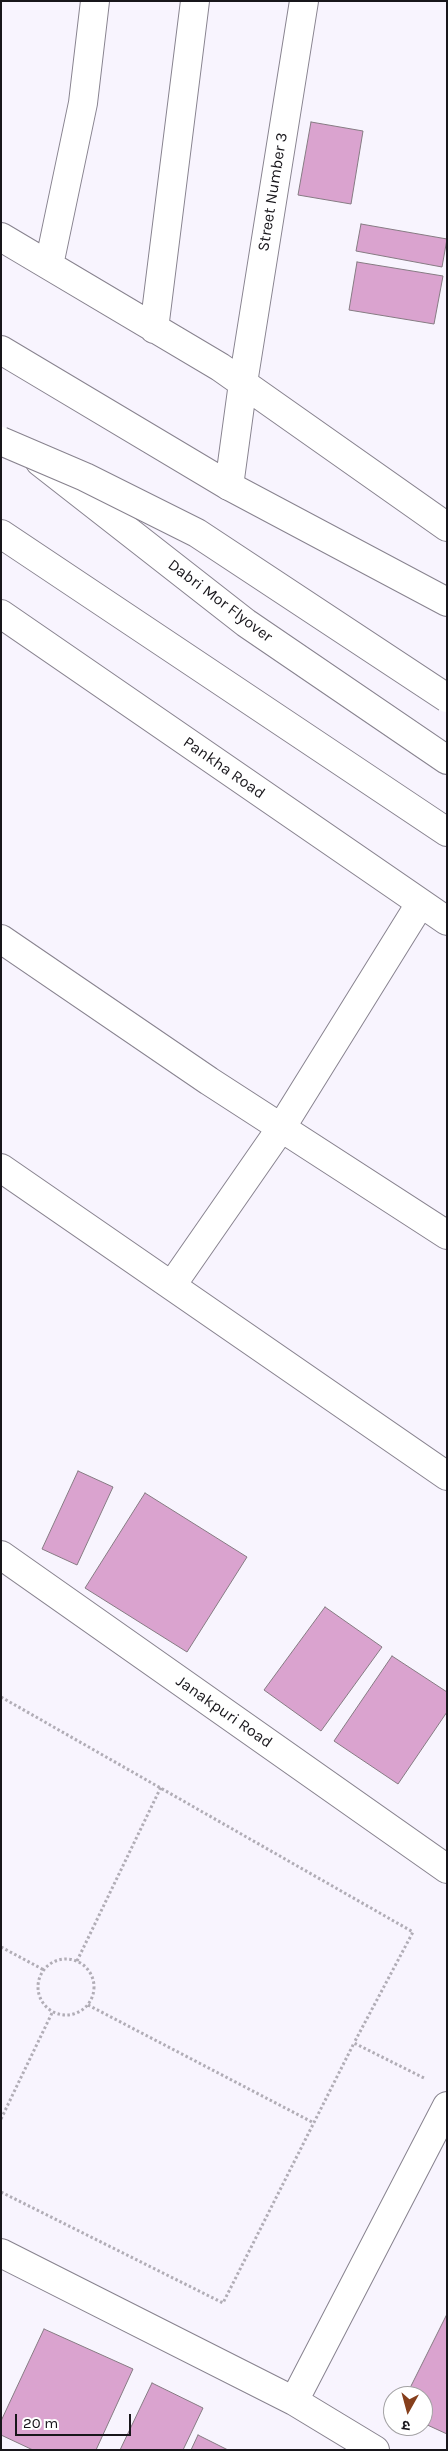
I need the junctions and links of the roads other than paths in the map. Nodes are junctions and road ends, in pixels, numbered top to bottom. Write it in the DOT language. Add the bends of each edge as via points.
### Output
graph roads {
  1 [pos="95,1"];
  2 [pos="195,1"];
  3 [pos="304,1"];
  4 [pos="1,237"];
  5 [pos="49,266"];
  6 [pos="154,329"];
  7 [pos="1,350"];
  8 [pos="242,383"];
  9 [pos="1,432"];
  10 [pos="1,441"];
  11 [pos="229,486"];
  12 [pos="447,527"];
  13 [pos="1,534"];
  14 [pos="447,602"];
  15 [pos="1,614"];
  16 [pos="447,698"];
  17 [pos="447,760"];
  18 [pos="447,832"];
  19 [pos="420,904"];
  20 [pos="447,921"];
  21 [pos="1,939"];
  22 [pos="281,1128"];
  23 [pos="1,1168"];
  24 [pos="447,1235"];
  25 [pos="172,1285"];
  26 [pos="447,1476"];
  27 [pos="1,1555"];
  28 [pos="447,1869"];
  29 [pos="447,2106"];
  30 [pos="1,2253"];
  31 [pos="294,2401"];
  32 [pos="375,2450"];
  1 -- 5 [label="street" via="83,104"];
  2 -- 6 [label="street"];
  3 -- 8 [label="street, Street Number 3"];
  4 -- 5 [label="street"];
  5 -- 6 [label="street"];
  6 -- 8 [label="street"];
  7 -- 11 [label="street"];
  8 -- 11 [label="street, Street Number 3"];
  8 -- 12 [label="street"];
  9 -- 17 [label="street, Dabri Mor Flyover" via="246,623"];
  10 -- 16 [label="street, bridge" via="85,477 197,533"];
  11 -- 14 [label="street"];
  13 -- 18 [label="street"];
  15 -- 19 [label="street, Pankha Road"];
  19 -- 20 [label="street, Pankha Road"];
  19 -- 22 [label="street"];
  21 -- 22 [label="street"];
  22 -- 24 [label="street"];
  22 -- 25 [label="street"];
  23 -- 25 [label="street"];
  25 -- 26 [label="street"];
  27 -- 28 [label="street, Janakpuri Road"];
  29 -- 31 [label="street"];
  30 -- 31 [label="street"];
  31 -- 32 [label="street"];
}
